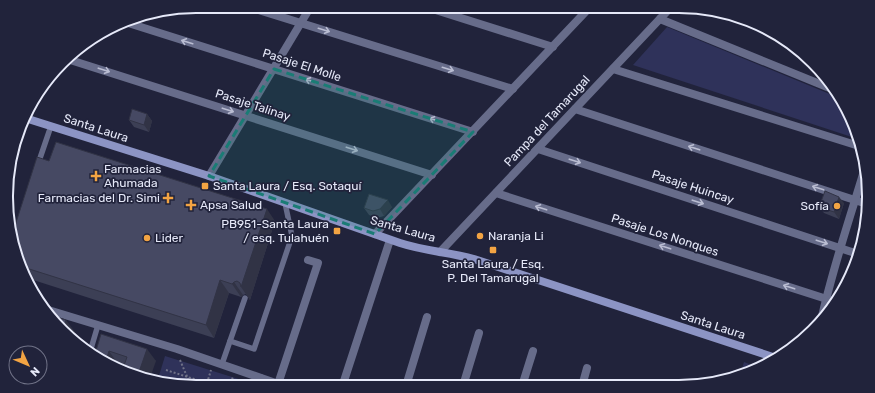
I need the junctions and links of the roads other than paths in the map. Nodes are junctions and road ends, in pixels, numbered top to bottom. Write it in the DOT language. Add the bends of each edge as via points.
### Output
graph roads {
  1 [pos="270,13"];
  2 [pos="282,13"];
  3 [pos="307,13"];
  4 [pos="445,13"];
  5 [pos="585,13"];
  6 [pos="666,13"];
  7 [pos="280,16"];
  8 [pos="660,19"];
  9 [pos="301,23"];
  10 [pos="133,25"];
  11 [pos="553,47"];
  12 [pos="74,61"];
  13 [pos="274,69"];
  14 [pos="613,69"];
  15 [pos="826,87"];
  16 [pos="513,89"];
  17 [pos="575,109"];
  18 [pos="246,115"];
  19 [pos="30,120"];
  20 [pos="51,126"];
  21 [pos="473,132"];
  22 [pos="854,145"];
  23 [pos="538,149"];
  24 [pos="36,170"];
  25 [pos="432,175"];
  26 [pos="209,176"];
  27 [pos="861,180"];
  28 [pos="496,193"];
  29 [pos="855,200"];
  30 [pos="862,202"];
  31 [pos="285,203"];
  32 [pos="375,234"];
  33 [pos="390,240"];
  34 [pos="840,248"];
  35 [pos="440,252"];
  36 [pos="853,252"];
  37 [pos="308,260"];
  38 [pos="245,298"];
  39 [pos="826,299"];
  40 [pos="830,300"];
  41 [pos="824,308"];
  42 [pos="54,311"];
  43 [pos="427,317"];
  44 [pos="98,325"];
  45 [pos="479,334"];
  46 [pos="230,341"];
  47 [pos="92,347"];
  48 [pos="533,351"];
  49 [pos="769,356"];
  50 [pos="222,364"];
  51 [pos="587,368"];
  52 [pos="261,377"];
  53 [pos="260,380"];
  54 [pos="268,380"];
  55 [pos="279,380"];
  56 [pos="344,380"];
  57 [pos="408,380"];
  58 [pos="466,380"];
  59 [pos="524,380"];
  60 [pos="584,380"];
  1 -- 7 [label="street"];
  2 -- 7 [label="lane"];
  3 -- 9 [label="street"];
  4 -- 11 [label="street"];
  5 -- 11 [label="street"];
  6 -- 8 [label="street, Pampa del Tamarugal"];
  7 -- 9 [label="street"];
  8 -- 14 [label="street, Pampa del Tamarugal"];
  8 -- 15 [label="street"];
  9 -- 13 [label="street"];
  9 -- 16 [label="street, one-way"];
  13 -- 10 [label="street, Pasaje El Molle, one-way"];
  11 -- 16 [label="street"];
  12 -- 18 [label="street, Pasaje Talinay, one-way"];
  13 -- 18 [label="street"];
  21 -- 13 [label="street, Pasaje El Molle, one-way"];
  14 -- 17 [label="street, Pampa del Tamarugal"];
  14 -- 22 [label="street"];
  16 -- 21 [label="street"];
  17 -- 23 [label="street, Pampa del Tamarugal"];
  29 -- 17 [label="street, one-way"];
  18 -- 25 [label="street, Pasaje Talinay, one-way"];
  18 -- 26 [label="street"];
  19 -- 20 [label="street, Santa Laura"];
  20 -- 24 [label="lane"];
  20 -- 26 [label="street, Santa Laura"];
  21 -- 25 [label="street"];
  23 -- 28 [label="street, Pampa del Tamarugal"];
  23 -- 34 [label="street, Pasaje Huincay, one-way"];
  25 -- 32 [label="street"];
  26 -- 31 [label="street, Santa Laura"];
  27 -- 29 [label="street"];
  28 -- 35 [label="street, Pampa del Tamarugal"];
  39 -- 28 [label="street, Pasaje Los Nonques, one-way"];
  29 -- 30 [label="street"];
  29 -- 34 [label="street"];
  31 -- 32 [label="street, Santa Laura"];
  31 -- 46 [label="lane" via="292,236 254,349"];
  32 -- 33 [label="street, Santa Laura"];
  33 -- 35 [label="street, Santa Laura"];
  33 -- 56 [label="street"];
  34 -- 36 [label="street, Pasaje Huincay"];
  34 -- 39 [label="street"];
  35 -- 49 [label="street, Santa Laura" via="474,259"];
  37 -- 55 [label="street" via="318,263"];
  38 -- 46 [label="lane"];
  39 -- 40 [label="street, Pasaje Los Nonques"];
  39 -- 41 [label="street"];
  42 -- 44 [label="street"];
  43 -- 57 [label="street"];
  44 -- 47 [label="lane"];
  44 -- 50 [label="street"];
  45 -- 58 [label="street"];
  46 -- 50 [label="lane"];
  48 -- 59 [label="street"];
  50 -- 52 [label="street"];
  51 -- 60 [label="street"];
  52 -- 53 [label="lane"];
  52 -- 54 [label="street"];
}
